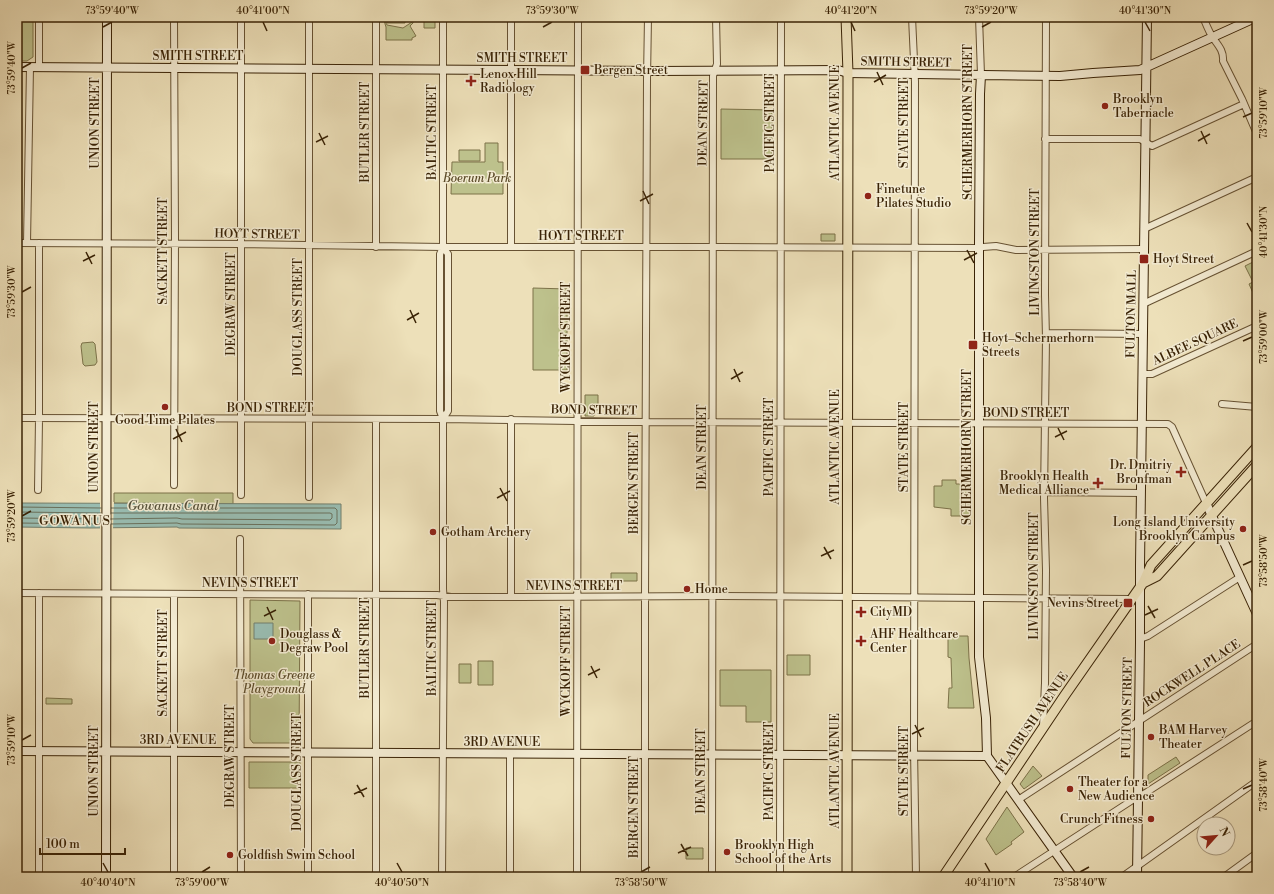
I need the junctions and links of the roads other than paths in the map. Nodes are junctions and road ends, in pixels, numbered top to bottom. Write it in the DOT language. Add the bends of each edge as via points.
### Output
graph roads {
  1 [pos="39,17"];
  2 [pos="106,17"];
  3 [pos="174,17"];
  4 [pos="241,17"];
  5 [pos="309,17"];
  6 [pos="376,17"];
  7 [pos="443,17"];
  8 [pos="511,17"];
  9 [pos="578,17"];
  10 [pos="648,17"];
  11 [pos="716,17"];
  12 [pos="781,17"];
  13 [pos="846,17"];
  14 [pos="912,17"];
  15 [pos="979,17"];
  16 [pos="1046,17"];
  17 [pos="1146,17"];
  18 [pos="1203,17"];
  19 [pos="1257,17"];
  20 [pos="1213,37"];
  21 [pos="17,67"];
  22 [pos="30,67"];
  23 [pos="39,67"];
  24 [pos="107,68"];
  25 [pos="174,68"];
  26 [pos="241,68"];
  27 [pos="1146,68"];
  28 [pos="309,69"];
  29 [pos="376,69"];
  30 [pos="443,69"];
  31 [pos="511,70"];
  32 [pos="578,70"];
  33 [pos="647,71"];
  34 [pos="715,71"];
  35 [pos="781,71"];
  36 [pos="848,72"];
  37 [pos="915,74"];
  38 [pos="981,76"];
  39 [pos="1045,76"];
  40 [pos="1244,104"];
  41 [pos="1257,134"];
  42 [pos="1045,138"];
  43 [pos="1145,142"];
  44 [pos="1257,177"];
  45 [pos="1144,229"];
  46 [pos="17,243"];
  47 [pos="27,243"];
  48 [pos="40,243"];
  49 [pos="107,244"];
  50 [pos="175,244"];
  51 [pos="242,244"];
  52 [pos="309,245"];
  53 [pos="376,247"];
  54 [pos="443,247"];
  55 [pos="511,247"];
  56 [pos="578,247"];
  57 [pos="646,247"];
  58 [pos="713,247"];
  59 [pos="780,247"];
  60 [pos="848,247"];
  61 [pos="915,248"];
  62 [pos="979,248"];
  63 [pos="1046,249"];
  64 [pos="1144,249"];
  65 [pos="1257,251"];
  66 [pos="1143,304"];
  67 [pos="1257,326"];
  68 [pos="1046,333"];
  69 [pos="1143,334"];
  70 [pos="1142,374"];
  71 [pos="1222,404"];
  72 [pos="1257,407"];
  73 [pos="17,418"];
  74 [pos="39,419"];
  75 [pos="106,419"];
  76 [pos="174,419"];
  77 [pos="241,419"];
  78 [pos="309,419"];
  79 [pos="376,419"];
  80 [pos="443,419"];
  81 [pos="511,419"];
  82 [pos="577,420"];
  83 [pos="645,422"];
  84 [pos="713,422"];
  85 [pos="780,422"];
  86 [pos="848,422"];
  87 [pos="915,423"];
  88 [pos="1044,423"];
  89 [pos="980,424"];
  90 [pos="1142,424"];
  91 [pos="1257,447"];
  92 [pos="1257,465"];
  93 [pos="174,486"];
  94 [pos="38,490"];
  95 [pos="1044,492"];
  96 [pos="1141,493"];
  97 [pos="241,495"];
  98 [pos="309,497"];
  99 [pos="1206,503"];
  100 [pos="1212,515"];
  101 [pos="240,539"];
  102 [pos="1240,577"];
  103 [pos="1142,585"];
  104 [pos="17,593"];
  105 [pos="39,593"];
  106 [pos="106,593"];
  107 [pos="174,594"];
  108 [pos="241,594"];
  109 [pos="308,594"];
  110 [pos="376,595"];
  111 [pos="443,596"];
  112 [pos="645,596"];
  113 [pos="712,596"];
  114 [pos="511,597"];
  115 [pos="578,597"];
  116 [pos="780,597"];
  117 [pos="847,597"];
  118 [pos="915,598"];
  119 [pos="979,598"];
  120 [pos="1045,598"];
  121 [pos="1131,599"];
  122 [pos="1257,614"];
  123 [pos="1140,638"];
  124 [pos="1257,644"];
  125 [pos="1139,720"];
  126 [pos="1257,721"];
  127 [pos="1043,727"];
  128 [pos="17,751"];
  129 [pos="38,752"];
  130 [pos="106,752"];
  131 [pos="174,752"];
  132 [pos="241,752"];
  133 [pos="308,753"];
  134 [pos="375,753"];
  135 [pos="442,753"];
  136 [pos="510,753"];
  137 [pos="577,754"];
  138 [pos="645,754"];
  139 [pos="712,755"];
  140 [pos="780,755"];
  141 [pos="847,755"];
  142 [pos="914,756"];
  143 [pos="987,756"];
  144 [pos="1257,781"];
  145 [pos="1006,782"];
  146 [pos="1138,797"];
  147 [pos="1018,800"];
  148 [pos="1054,851"];
  149 [pos="1257,853"];
  150 [pos="1137,866"];
  151 [pos="39,877"];
  152 [pos="106,877"];
  153 [pos="174,877"];
  154 [pos="241,877"];
  155 [pos="308,877"];
  156 [pos="376,877"];
  157 [pos="442,877"];
  158 [pos="510,877"];
  159 [pos="577,877"];
  160 [pos="645,877"];
  161 [pos="712,877"];
  162 [pos="780,877"];
  163 [pos="847,877"];
  164 [pos="916,877"];
  165 [pos="943,877"];
  166 [pos="1014,877"];
  167 [pos="1073,877"];
  168 [pos="1122,877"];
  169 [pos="1137,877"];
  170 [pos="1224,877"];
  1 -- 23 [label="street"];
  2 -- 24 [label="main road, UNION STREET"];
  3 -- 25 [label="street, SACKETT STREET"];
  4 -- 26 [label="street, DEGRAW STREET"];
  5 -- 28 [label="street, DOUGLASS STREET"];
  6 -- 29 [label="street, BUTLER STREET"];
  7 -- 30 [label="street, BALTIC STREET"];
  8 -- 31 [label="street"];
  9 -- 32 [label="street, WYCKOFF STREET"];
  10 -- 33 [label="street, BERGEN STREET"];
  11 -- 34 [label="street, DEAN STREET"];
  12 -- 35 [label="street, PACIFIC STREET"];
  13 -- 36 [label="main road, ATLANTIC AVENUE"];
  14 -- 37 [label="street, STATE STREET"];
  15 -- 38 [label="street, SCHERMERHORN STREET"];
  16 -- 39 [label="street, LIVINGSTON STREET"];
  17 -- 27 [label="main road, FULTON MALL"];
  18 -- 20 [label="street"];
  19 -- 20 [label="main road, SMITH STREET"];
  20 -- 27 [label="main road, SMITH STREET"];
  20 -- 40 [label="street" via="1224,55 1223,60"];
  21 -- 22 [label="main road, SMITH STREET"];
  22 -- 23 [label="main road, SMITH STREET"];
  22 -- 47 [label="street"];
  23 -- 24 [label="main road, SMITH STREET"];
  24 -- 25 [label="main road, SMITH STREET"];
  24 -- 49 [label="main road, UNION STREET"];
  25 -- 26 [label="main road, SMITH STREET"];
  25 -- 50 [label="street, SACKETT STREET"];
  26 -- 28 [label="main road, SMITH STREET"];
  26 -- 51 [label="street, DEGRAW STREET"];
  27 -- 39 [label="main road, SMITH STREET"];
  27 -- 43 [label="main road, FULTON MALL"];
  28 -- 29 [label="main road, SMITH STREET"];
  28 -- 52 [label="street, DOUGLASS STREET"];
  29 -- 30 [label="main road, SMITH STREET"];
  29 -- 53 [label="street, BUTLER STREET"];
  30 -- 31 [label="main road, SMITH STREET"];
  30 -- 54 [label="street, BALTIC STREET"];
  31 -- 32 [label="main road, SMITH STREET"];
  31 -- 55 [label="street"];
  32 -- 33 [label="main road, SMITH STREET"];
  32 -- 56 [label="street, WYCKOFF STREET"];
  33 -- 34 [label="main road, SMITH STREET"];
  33 -- 57 [label="street, BERGEN STREET"];
  34 -- 35 [label="main road, SMITH STREET"];
  34 -- 58 [label="street, DEAN STREET"];
  35 -- 36 [label="main road, SMITH STREET"];
  35 -- 59 [label="street, PACIFIC STREET"];
  36 -- 37 [label="main road, SMITH STREET"];
  36 -- 60 [label="main road, ATLANTIC AVENUE"];
  37 -- 38 [label="main road, SMITH STREET"];
  37 -- 61 [label="street, STATE STREET"];
  38 -- 39 [label="main road, SMITH STREET"];
  38 -- 62 [label="main road, SCHERMERHORN STREET"];
  39 -- 42 [label="street, LIVINGSTON STREET"];
  40 -- 41 [label="street"];
  40 -- 43 [label="street" via="1152,146"];
  42 -- 43 [label="street" via="1140,139"];
  42 -- 63 [label="street, LIVINGSTON STREET"];
  43 -- 45 [label="main road, FULTON MALL"];
  44 -- 45 [label="street"];
  45 -- 64 [label="main road, FULTON MALL"];
  46 -- 47 [label="street, HOYT STREET"];
  47 -- 48 [label="street, HOYT STREET"];
  48 -- 49 [label="street, HOYT STREET"];
  48 -- 74 [label="street"];
  49 -- 50 [label="street, HOYT STREET"];
  49 -- 75 [label="main road, UNION STREET"];
  50 -- 51 [label="street, HOYT STREET"];
  50 -- 76 [label="street, SACKETT STREET"];
  51 -- 52 [label="street, HOYT STREET"];
  51 -- 77 [label="street, DEGRAW STREET"];
  52 -- 53 [label="street, HOYT STREET"];
  52 -- 78 [label="street, DOUGLASS STREET"];
  53 -- 54 [label="street, HOYT STREET"];
  54 -- 55 [label="street, HOYT STREET"];
  54 -- 80 [label="street, BALTIC STREET" via="440,254 440,411"];
  55 -- 56 [label="street, HOYT STREET"];
  56 -- 57 [label="street, HOYT STREET"];
  56 -- 82 [label="street, WYCKOFF STREET"];
  57 -- 58 [label="street, HOYT STREET"];
  57 -- 83 [label="street, BERGEN STREET"];
  58 -- 59 [label="street, HOYT STREET"];
  58 -- 84 [label="street, DEAN STREET"];
  59 -- 60 [label="street, HOYT STREET"];
  59 -- 85 [label="street, PACIFIC STREET"];
  60 -- 61 [label="street, HOYT STREET"];
  60 -- 86 [label="main road, ATLANTIC AVENUE"];
  61 -- 62 [label="street, HOYT STREET"];
  61 -- 87 [label="street, STATE STREET"];
  62 -- 63 [label="street, HOYT STREET" via="996,246 1016,250"];
  62 -- 89 [label="main road, SCHERMERHORN STREET"];
  63 -- 64 [label="street, HOYT STREET"];
  63 -- 68 [label="street, LIVINGSTON STREET"];
  64 -- 66 [label="main road, FULTON MALL"];
  65 -- 66 [label="street"];
  66 -- 69 [label="main road, FULTON MALL"];
  67 -- 70 [label="street, ALBEE SQUARE" via="1152,374"];
  68 -- 69 [label="street"];
  68 -- 88 [label="street, LIVINGSTON STREET"];
  69 -- 70 [label="main road, FULTON MALL"];
  70 -- 90 [label="main road, FULTON MALL"];
  71 -- 72 [label="street"];
  73 -- 74 [label="street, BOND STREET"];
  74 -- 75 [label="street, BOND STREET"];
  74 -- 94 [label="street"];
  75 -- 76 [label="street, BOND STREET"];
  75 -- 106 [label="main road, UNION STREET"];
  76 -- 77 [label="street, BOND STREET"];
  76 -- 93 [label="street, SACKETT STREET"];
  77 -- 78 [label="street, BOND STREET"];
  77 -- 97 [label="street, DEGRAW STREET"];
  78 -- 79 [label="street, BOND STREET"];
  78 -- 98 [label="street, DOUGLASS STREET"];
  79 -- 80 [label="street, BOND STREET"];
  79 -- 110 [label="street, BUTLER STREET"];
  80 -- 81 [label="street, BOND STREET"];
  80 -- 111 [label="street, BALTIC STREET"];
  81 -- 82 [label="street, BOND STREET"];
  81 -- 114 [label="street"];
  82 -- 83 [label="street, BOND STREET"];
  82 -- 115 [label="street, WYCKOFF STREET"];
  83 -- 84 [label="street, BOND STREET"];
  83 -- 112 [label="street, BERGEN STREET"];
  84 -- 85 [label="street, BOND STREET"];
  84 -- 113 [label="street, DEAN STREET"];
  85 -- 86 [label="street, BOND STREET"];
  85 -- 116 [label="street, PACIFIC STREET"];
  86 -- 87 [label="street, BOND STREET"];
  86 -- 117 [label="main road, ATLANTIC AVENUE"];
  87 -- 89 [label="street, BOND STREET"];
  87 -- 118 [label="street, STATE STREET"];
  88 -- 89 [label="street, BOND STREET"];
  88 -- 90 [label="street, BOND STREET"];
  88 -- 95 [label="street, LIVINGSTON STREET"];
  89 -- 119 [label="main road, SCHERMERHORN STREET"];
  90 -- 96 [label="main road, FULTON MALL"];
  90 -- 99 [label="street, BOND STREET" via="1170,424"];
  91 -- 99 [label="main road"];
  92 -- 100 [label="main road"];
  95 -- 96 [label="street"];
  95 -- 120 [label="street, LIVINGSTON STREET"];
  96 -- 103 [label="main road, FULTON MALL"];
  99 -- 100 [label="main road"];
  99 -- 103 [label="main road" via="1151,565"];
  100 -- 102 [label="main road"];
  100 -- 103 [label="main road" via="1157,576"];
  101 -- 108 [label="street, DEGRAW STREET"];
  102 -- 122 [label="main road"];
  102 -- 123 [label="street" via="1148,636"];
  103 -- 121 [label="main road, FLATBUSH AVENUE"];
  103 -- 123 [label="main road, FULTON STREET"];
  104 -- 105 [label="street, NEVINS STREET"];
  105 -- 106 [label="street, NEVINS STREET"];
  105 -- 129 [label="street"];
  106 -- 107 [label="street, NEVINS STREET"];
  106 -- 130 [label="main road, UNION STREET"];
  107 -- 108 [label="street, NEVINS STREET"];
  107 -- 131 [label="street, SACKETT STREET"];
  108 -- 109 [label="street, NEVINS STREET"];
  108 -- 132 [label="street, DEGRAW STREET"];
  109 -- 110 [label="street, NEVINS STREET"];
  109 -- 133 [label="street, DOUGLASS STREET"];
  110 -- 111 [label="street, NEVINS STREET"];
  110 -- 134 [label="street, BUTLER STREET"];
  111 -- 114 [label="street, NEVINS STREET"];
  111 -- 135 [label="street, BALTIC STREET"];
  112 -- 113 [label="street, NEVINS STREET"];
  112 -- 115 [label="street, NEVINS STREET"];
  112 -- 138 [label="street, BERGEN STREET"];
  113 -- 116 [label="street, NEVINS STREET"];
  113 -- 139 [label="street, DEAN STREET"];
  114 -- 115 [label="street, NEVINS STREET"];
  115 -- 137 [label="street, WYCKOFF STREET"];
  116 -- 117 [label="street, NEVINS STREET"];
  116 -- 140 [label="street, PACIFIC STREET"];
  117 -- 118 [label="street, NEVINS STREET"];
  117 -- 141 [label="main road, ATLANTIC AVENUE"];
  118 -- 119 [label="street, NEVINS STREET"];
  118 -- 142 [label="street, STATE STREET"];
  119 -- 120 [label="street, NEVINS STREET"];
  119 -- 143 [label="main road, SCHERMERHORN STREET" via="979,657 986,718"];
  120 -- 121 [label="street, NEVINS STREET"];
  120 -- 127 [label="street, LIVINGSTON STREET"];
  121 -- 127 [label="main road, FLATBUSH AVENUE"];
  123 -- 125 [label="main road, FULTON STREET"];
  124 -- 125 [label="street, ROCKWELL PLACE"];
  125 -- 146 [label="main road, FULTON STREET"];
  125 -- 147 [label="street, ROCKWELL PLACE"];
  126 -- 146 [label="street"];
  127 -- 145 [label="main road, FLATBUSH AVENUE"];
  128 -- 129 [label="main road, 3RD AVENUE"];
  129 -- 130 [label="main road, 3RD AVENUE"];
  129 -- 151 [label="street"];
  130 -- 131 [label="main road, 3RD AVENUE"];
  130 -- 152 [label="main road, UNION STREET"];
  131 -- 132 [label="main road, 3RD AVENUE"];
  131 -- 153 [label="street, SACKETT STREET"];
  132 -- 133 [label="main road, 3RD AVENUE"];
  132 -- 154 [label="street, DEGRAW STREET"];
  133 -- 134 [label="main road, 3RD AVENUE"];
  133 -- 155 [label="street, DOUGLASS STREET"];
  134 -- 135 [label="main road, 3RD AVENUE"];
  134 -- 156 [label="street, BUTLER STREET"];
  135 -- 136 [label="main road, 3RD AVENUE"];
  135 -- 157 [label="street, BALTIC STREET"];
  136 -- 137 [label="main road, 3RD AVENUE"];
  136 -- 158 [label="street"];
  137 -- 138 [label="main road, 3RD AVENUE"];
  137 -- 159 [label="street, WYCKOFF STREET"];
  138 -- 139 [label="main road, 3RD AVENUE"];
  138 -- 160 [label="street, BERGEN STREET"];
  139 -- 140 [label="main road, 3RD AVENUE"];
  139 -- 161 [label="street, DEAN STREET"];
  140 -- 141 [label="main road, 3RD AVENUE"];
  140 -- 162 [label="street, PACIFIC STREET"];
  141 -- 142 [label="main road, 3RD AVENUE"];
  141 -- 163 [label="main road, ATLANTIC AVENUE"];
  142 -- 143 [label="main road, 3RD AVENUE"];
  142 -- 164 [label="street, STATE STREET"];
  143 -- 145 [label="main road"];
  144 -- 150 [label="street"];
  145 -- 147 [label="main road"];
  145 -- 165 [label="main road, FLATBUSH AVENUE"];
  146 -- 148 [label="street"];
  146 -- 150 [label="main road, FULTON STREET"];
  147 -- 148 [label="main road"];
  148 -- 166 [label="street"];
  148 -- 167 [label="main road"];
  149 -- 170 [label="street"];
  150 -- 168 [label="street"];
  150 -- 169 [label="main road, FULTON STREET"];
}
